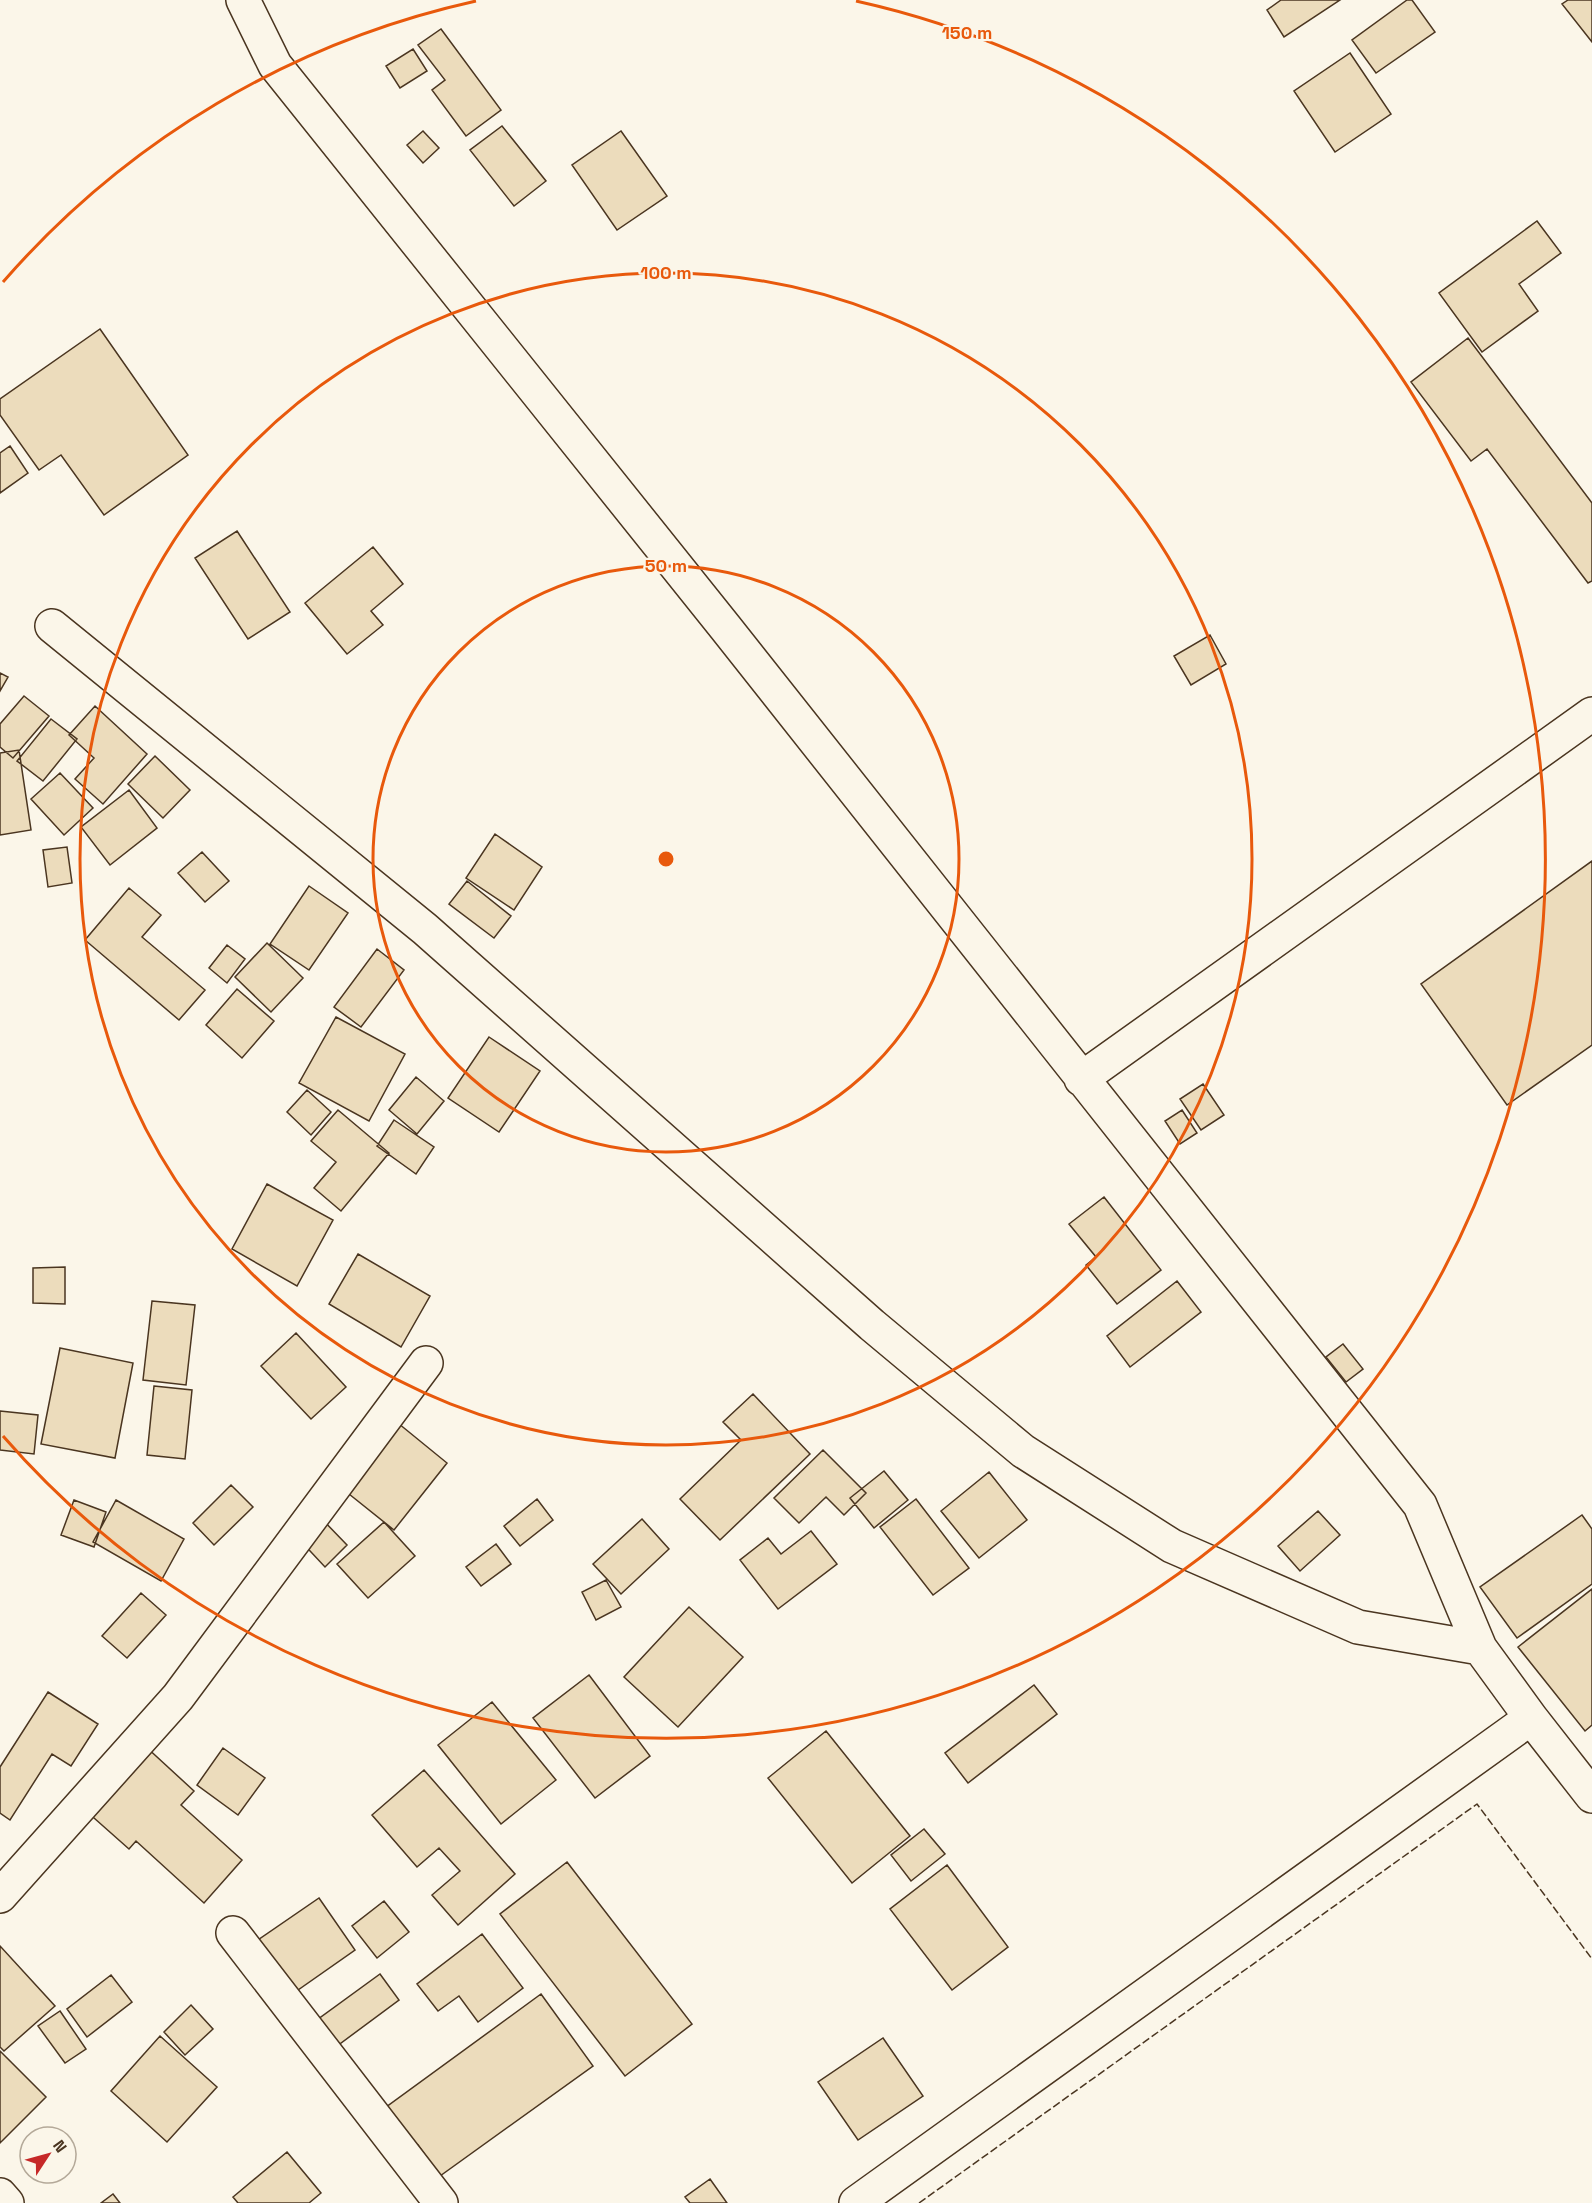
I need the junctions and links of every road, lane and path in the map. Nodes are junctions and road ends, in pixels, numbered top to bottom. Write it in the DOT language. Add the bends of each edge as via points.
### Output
graph roads {
  1 [pos="243,0"];
  2 [pos="52,626"];
  3 [pos="1592,714"];
  4 [pos="1081,1079"];
  5 [pos="426,1363"];
  6 [pos="1480,1648"];
  7 [pos="1531,1718"];
  8 [pos="1592,1796"];
  9 [pos="0,1896"];
  10 [pos="233,1933"];
  11 [pos="0,2195"];
  12 [pos="7,2203"];
  13 [pos="441,2203"];
  14 [pos="856,2203"];
  1 -- 4 [label="street" via="275,64"];
  2 -- 6 [label="street" via="424,929 872,1325 1023,1451 1172,1546 1358,1627"];
  3 -- 4 [label="street"];
  4 -- 6 [label="street" via="1420,1505"];
  5 -- 9 [label="street" via="178,1697"];
  6 -- 7 [label="street"];
  7 -- 8 [label="street"];
  7 -- 14 [label="street"];
  10 -- 13 [label="street"];
  11 -- 12 [label="street"];
}
